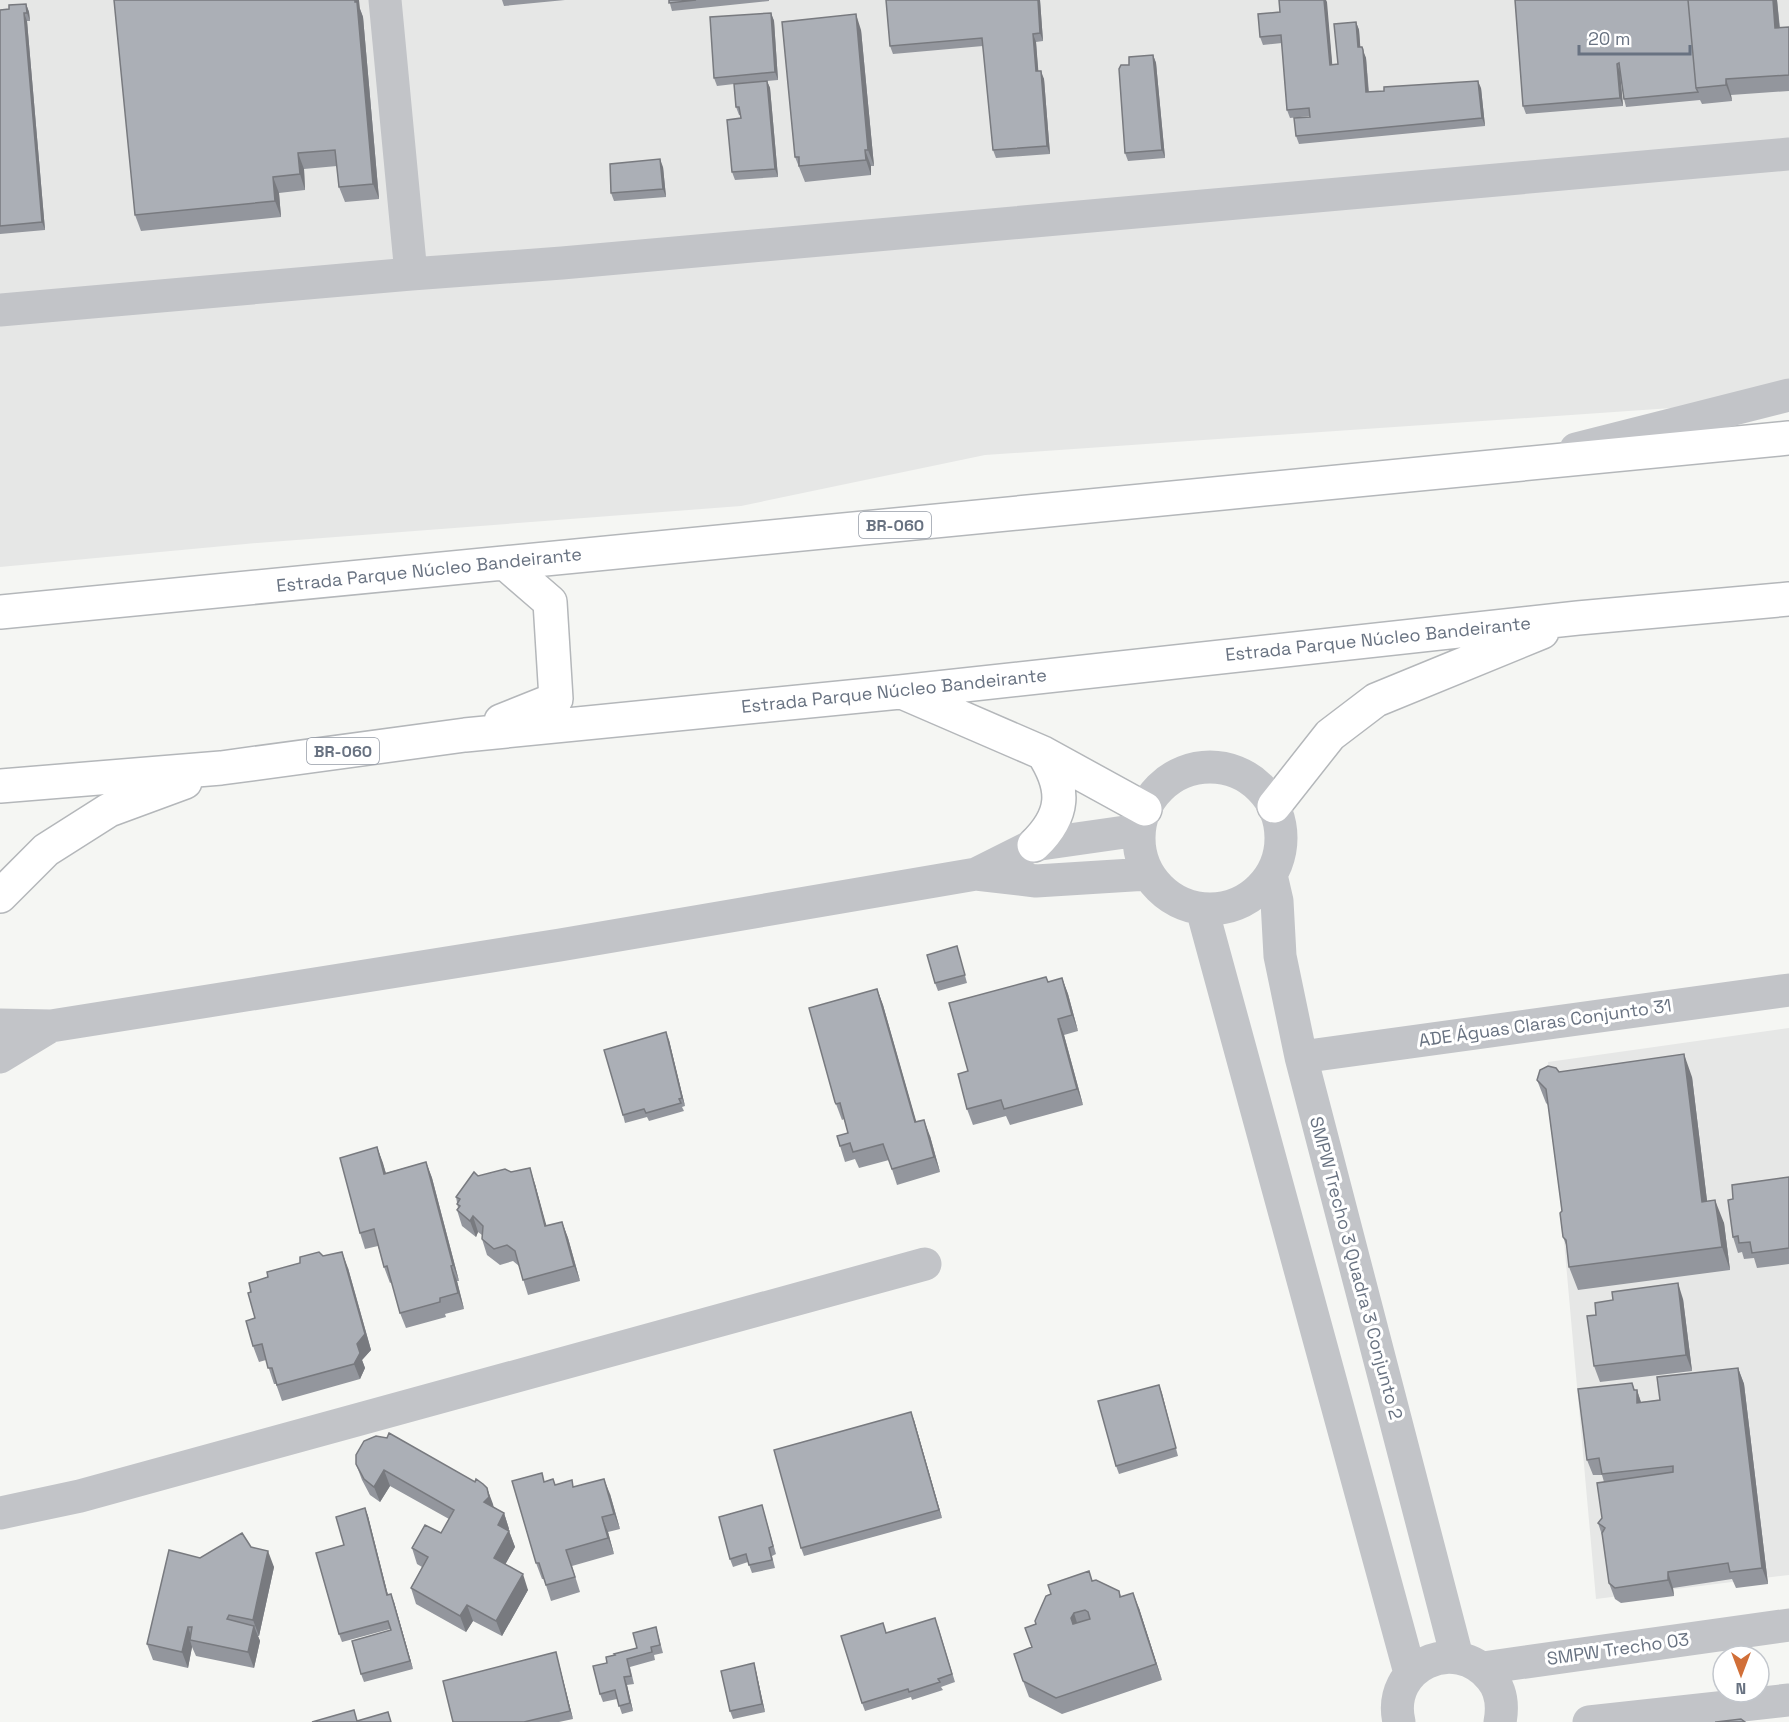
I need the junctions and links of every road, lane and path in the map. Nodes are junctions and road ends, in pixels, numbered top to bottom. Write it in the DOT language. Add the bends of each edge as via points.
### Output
graph roads {
  1 [pos="385,0"];
  2 [pos="1789,154"];
  3 [pos="411,274"];
  4 [pos="0,310"];
  5 [pos="1789,394"];
  6 [pos="1789,438"];
  7 [pos="1513,465"];
  8 [pos="505,563"];
  9 [pos="1789,600"];
  10 [pos="0,612"];
  11 [pos="1578,618"];
  12 [pos="900,692"];
  13 [pos="465,735"];
  14 [pos="1043,753"];
  15 [pos="221,768"];
  16 [pos="0,786"];
  17 [pos="1274,806"];
  18 [pos="1142,819"];
  19 [pos="1034,845"];
  20 [pos="976,873"];
  21 [pos="1148,873"];
  22 [pos="1271,875"];
  23 [pos="0,896"];
  24 [pos="1202,909"];
  25 [pos="1789,990"];
  26 [pos="0,1025"];
  27 [pos="51,1026"];
  28 [pos="1300,1057"];
  29 [pos="0,1058"];
  30 [pos="925,1264"];
  31 [pos="0,1513"];
  32 [pos="1789,1625"];
  33 [pos="1789,1635"];
  34 [pos="1470,1663"];
  35 [pos="1410,1673"];
  36 [pos="1789,1700"];
  37 [pos="1399,1722"];
  38 [pos="1500,1722"];
  39 [pos="1589,1722"];
  1 -- 3 [label="street"];
  2 -- 3 [label="street"];
  3 -- 4 [label="street"];
  5 -- 7 [label="street"];
  6 -- 7 [label="highway, Estrada Parque Núcleo Bandeirante / BR-060"];
  7 -- 8 [label="highway, Estrada Parque Núcleo Bandeirante / BR-060"];
  8 -- 10 [label="highway, Estrada Parque Núcleo Bandeirante / BR-060"];
  8 -- 13 [label="highway" via="550,602 556,699"];
  9 -- 11 [label="highway, Estrada Parque Núcleo Bandeirante / BR-060"];
  11 -- 12 [label="highway, Estrada Parque Núcleo Bandeirante / BR-060"];
  11 -- 17 [label="highway" via="1376,700 1330,735"];
  12 -- 13 [label="highway, Estrada Parque Núcleo Bandeirante / BR-060"];
  12 -- 14 [label="highway"];
  13 -- 15 [label="highway, Estrada Parque Núcleo Bandeirante / BR-060"];
  14 -- 18 [label="highway"];
  14 -- 19 [label="highway" via="1054,770 1059,801 1056,819"];
  15 -- 16 [label="highway, Estrada Parque Núcleo Bandeirante / BR-060"];
  15 -- 23 [label="highway" via="109,810 46,850"];
  17 -- 18 [label="street" via="1247,777 1209,767 1189,770 1171,779 1156,792"];
  17 -- 22 [label="street" via="1282,841"];
  18 -- 19 [label="street"];
  18 -- 21 [label="street" via="1140,853"];
  19 -- 20 [label="street"];
  20 -- 21 [label="street" via="1036,881"];
  20 -- 27 [label="street" via="560,945"];
  21 -- 24 [label="street" via="1162,891 1181,903"];
  22 -- 24 [label="street" via="1258,891 1241,902"];
  22 -- 28 [label="street, SMPW Trecho 3 Quadra 3 Conjunto 2" via="1277,901 1280,956"];
  24 -- 35 [label="street"];
  25 -- 28 [label="street, ADE Águas Claras Conjunto 31"];
  26 -- 27 [label="street"];
  27 -- 29 [label="street"];
  28 -- 34 [label="street, SMPW Trecho 3 Quadra 3 Conjunto 2"];
  30 -- 31 [label="street" via="80,1496"];
  32 -- 33 [label="street"];
  32 -- 34 [label="street, SMPW Trecho 03"];
  34 -- 35 [label="street, SMPW Trecho 03" via="1431,1659"];
  34 -- 38 [label="street, SMPW Trecho 3 Quadra 3 Conjunto 2" via="1498,1687 1503,1709"];
  35 -- 37 [label="street" via="1400,1691 1396,1711"];
  36 -- 39 [label="street"];
}
